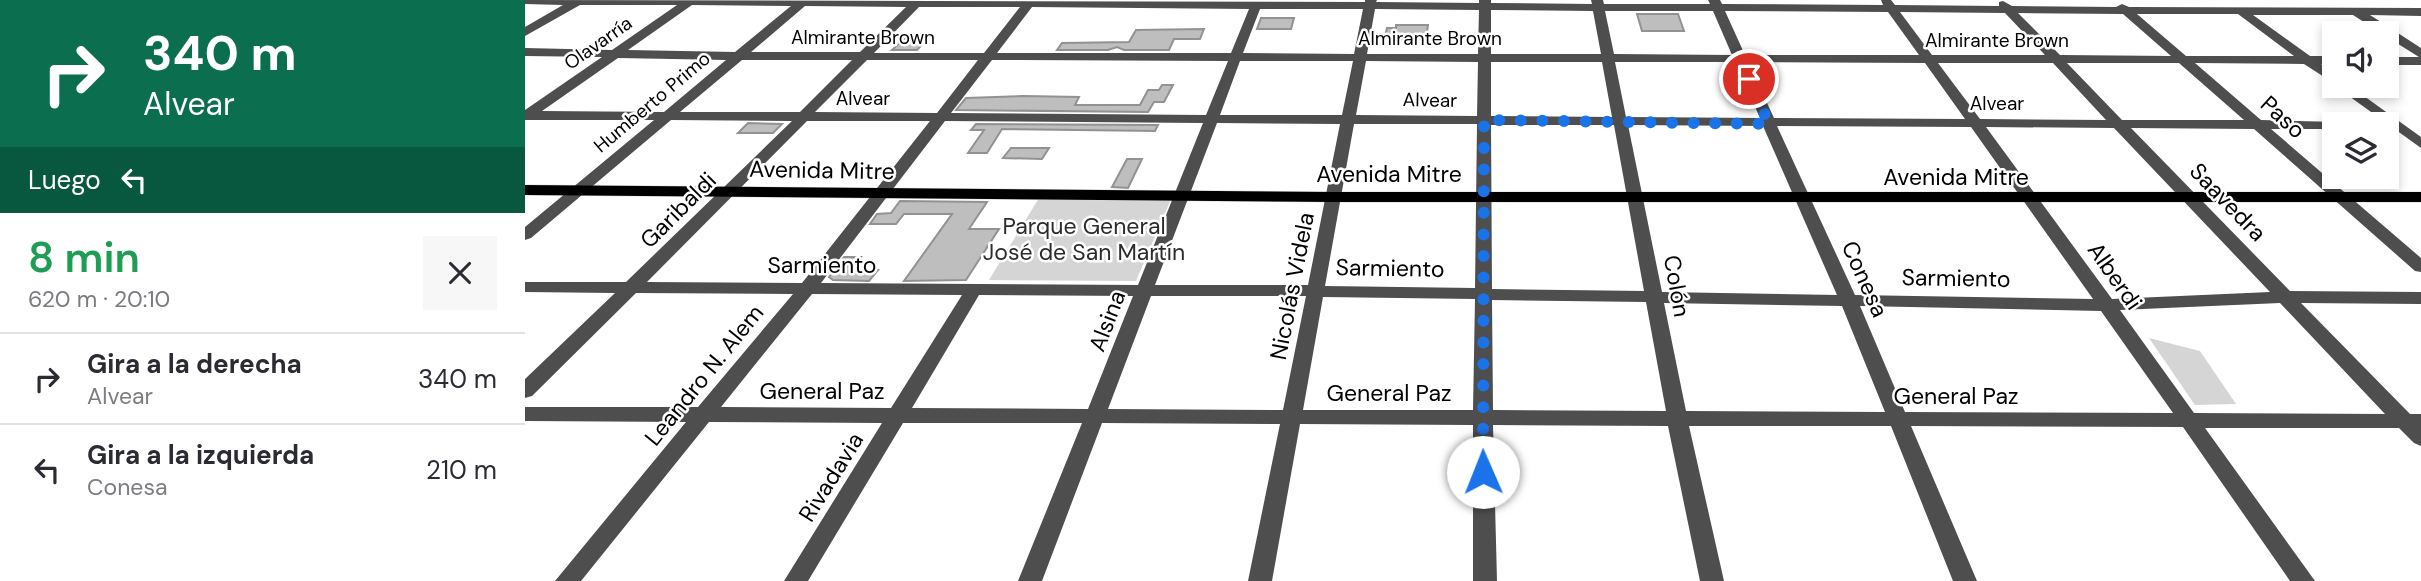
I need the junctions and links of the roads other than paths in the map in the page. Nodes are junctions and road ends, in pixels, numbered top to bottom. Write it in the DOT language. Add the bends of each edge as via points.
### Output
graph roads {
  1 [pos="2226,0"];
  2 [pos="2337,0"];
  3 [pos="525,1"];
  4 [pos="578,1"];
  5 [pos="691,1"];
  6 [pos="803,1"];
  7 [pos="917,2"];
  8 [pos="1031,2"];
  9 [pos="1257,3"];
  10 [pos="1370,3"];
  11 [pos="1485,3"];
  12 [pos="1598,4"];
  13 [pos="1716,4"];
  14 [pos="1888,4"];
  15 [pos="2004,4"];
  16 [pos="2120,5"];
  17 [pos="2240,10"];
  18 [pos="2355,11"];
  19 [pos="2421,12"];
  20 [pos="525,32"];
  21 [pos="525,52"];
  22 [pos="615,54"];
  23 [pos="2421,54"];
  24 [pos="740,56"];
  25 [pos="864,56"];
  26 [pos="988,57"];
  27 [pos="1236,57"];
  28 [pos="1360,57"];
  29 [pos="1484,57"];
  30 [pos="1738,57"];
  31 [pos="1609,58"];
  32 [pos="1929,59"];
  33 [pos="2183,59"];
  34 [pos="2057,60"];
  35 [pos="2307,60"];
  36 [pos="2322,60"];
  37 [pos="2399,61"];
  38 [pos="2421,61"];
  39 [pos="2322,71"];
  40 [pos="2357,98"];
  41 [pos="2375,112"];
  42 [pos="526,116"];
  43 [pos="670,116"];
  44 [pos="939,116"];
  45 [pos="802,117"];
  46 [pos="1213,119"];
  47 [pos="1348,119"];
  48 [pos="1484,120"];
  49 [pos="1622,122"];
  50 [pos="1976,122"];
  51 [pos="2117,123"];
  52 [pos="1769,124"];
  53 [pos="2257,124"];
  54 [pos="2322,125"];
  55 [pos="2399,125"];
  56 [pos="2421,125"];
  57 [pos="2399,130"];
  58 [pos="2421,144"];
  59 [pos="525,190"];
  60 [pos="578,190"];
  61 [pos="729,192"];
  62 [pos="881,193"];
  63 [pos="1182,196"];
  64 [pos="1334,197"];
  65 [pos="1484,197"];
  66 [pos="2421,197"];
  67 [pos="1637,198"];
  68 [pos="1803,200"];
  69 [pos="2032,200"];
  70 [pos="2191,200"];
  71 [pos="2341,200"];
  72 [pos="525,235"];
  73 [pos="2421,267"];
  74 [pos="525,287"];
  75 [pos="630,289"];
  76 [pos="806,290"];
  77 [pos="1146,290"];
  78 [pos="973,291"];
  79 [pos="1315,291"];
  80 [pos="1484,295"];
  81 [pos="1654,298"];
  82 [pos="2287,298"];
  83 [pos="2421,298"];
  84 [pos="1849,302"];
  85 [pos="2105,305"];
  86 [pos="525,391"];
  87 [pos="525,414"];
  88 [pos="702,414"];
  89 [pos="898,416"];
  90 [pos="1097,416"];
  91 [pos="1293,418"];
  92 [pos="1482,418"];
  93 [pos="1677,418"];
  94 [pos="2413,420"];
  95 [pos="1899,421"];
  96 [pos="2187,421"];
  97 [pos="2421,438"];
  98 [pos="567,581"];
  99 [pos="796,581"];
  100 [pos="1030,581"];
  101 [pos="1260,581"];
  102 [pos="1485,581"];
  103 [pos="1712,581"];
  104 [pos="1965,581"];
  105 [pos="2303,581"];
  1 -- 17 [label="street"];
  2 -- 18 [label="street"];
  3 -- 4 [label="street"];
  4 -- 5 [label="street"];
  4 -- 20 [label="street"];
  5 -- 6 [label="street"];
  5 -- 22 [label="street, Olavarría"];
  6 -- 7 [label="street"];
  6 -- 24 [label="street, Humberto Primo"];
  7 -- 8 [label="street"];
  7 -- 25 [label="street, Garibaldi"];
  8 -- 9 [label="street"];
  8 -- 26 [label="street, Leandro N. Alem"];
  9 -- 10 [label="street"];
  9 -- 27 [label="street, Alsina"];
  10 -- 11 [label="street"];
  10 -- 28 [label="street, Nicolás Videla"];
  11 -- 12 [label="street"];
  11 -- 29 [label="street"];
  12 -- 13 [label="street"];
  12 -- 31 [label="street, Colón"];
  13 -- 14 [label="street"];
  13 -- 30 [label="street, Conesa"];
  14 -- 15 [label="street"];
  14 -- 32 [label="street, Alberdi"];
  15 -- 16 [label="street"];
  15 -- 34 [label="street, Saavedra"];
  16 -- 17 [label="street"];
  16 -- 33 [label="street, Paso"];
  17 -- 18 [label="street"];
  17 -- 35 [label="street"];
  18 -- 19 [label="street"];
  18 -- 23 [label="street"];
  21 -- 22 [label="street, Almirante Brown"];
  22 -- 24 [label="street, Almirante Brown"];
  22 -- 42 [label="street, Olavarría"];
  24 -- 25 [label="street, Almirante Brown"];
  24 -- 43 [label="street, Humberto Primo"];
  25 -- 26 [label="street, Almirante Brown"];
  25 -- 45 [label="street, Garibaldi"];
  26 -- 27 [label="street, Almirante Brown"];
  26 -- 44 [label="street, Leandro N. Alem"];
  27 -- 28 [label="street, Almirante Brown"];
  27 -- 46 [label="street, Alsina"];
  28 -- 29 [label="street, Almirante Brown"];
  28 -- 47 [label="street, Nicolás Videla"];
  29 -- 31 [label="street, Almirante Brown"];
  29 -- 48 [label="street"];
  30 -- 31 [label="street, Almirante Brown"];
  30 -- 32 [label="street, Almirante Brown"];
  30 -- 52 [label="street, Conesa"];
  31 -- 49 [label="street, Colón"];
  32 -- 34 [label="street, Almirante Brown"];
  32 -- 50 [label="street, Alberdi"];
  33 -- 34 [label="street, Almirante Brown"];
  33 -- 35 [label="street, Almirante Brown"];
  33 -- 53 [label="street, Paso"];
  34 -- 51 [label="street, Saavedra"];
  35 -- 36 [label="street, Almirante Brown"];
  35 -- 39 [label="street"];
  37 -- 38 [label="street"];
  40 -- 41 [label="street"];
  42 -- 43 [label="street, Alvear"];
  43 -- 45 [label="street, Alvear"];
  43 -- 60 [label="street, Humberto Primo"];
  44 -- 45 [label="street, Alvear"];
  44 -- 46 [label="street, Alvear"];
  44 -- 62 [label="street, Leandro N. Alem"];
  45 -- 61 [label="street, Garibaldi"];
  46 -- 47 [label="street, Alvear"];
  46 -- 63 [label="street, Alsina"];
  47 -- 48 [label="street, Alvear"];
  47 -- 64 [label="street, Nicolás Videla"];
  48 -- 49 [label="street, Alvear"];
  48 -- 65 [label="street"];
  49 -- 52 [label="street, Alvear"];
  49 -- 67 [label="street, Colón"];
  50 -- 51 [label="street, Alvear"];
  50 -- 52 [label="street, Alvear"];
  50 -- 69 [label="street, Alberdi"];
  51 -- 53 [label="street, Alvear"];
  51 -- 70 [label="street, Saavedra"];
  52 -- 68 [label="street, Conesa"];
  53 -- 54 [label="street, Alvear"];
  53 -- 71 [label="street, Paso"];
  55 -- 56 [label="street"];
  57 -- 58 [label="street"];
  59 -- 60 [label="main road, Avenida Mitre"];
  60 -- 61 [label="main road, Avenida Mitre"];
  60 -- 72 [label="street, Humberto Primo"];
  61 -- 62 [label="main road, Avenida Mitre"];
  61 -- 75 [label="street, Garibaldi"];
  62 -- 63 [label="main road, Avenida Mitre"];
  62 -- 76 [label="street, Leandro N. Alem"];
  63 -- 64 [label="main road, Avenida Mitre"];
  63 -- 77 [label="street, Alsina"];
  64 -- 65 [label="main road, Avenida Mitre"];
  64 -- 79 [label="street, Nicolás Videla"];
  65 -- 67 [label="main road, Avenida Mitre"];
  65 -- 80 [label="street"];
  66 -- 71 [label="main road, Avenida Mitre"];
  67 -- 68 [label="main road, Avenida Mitre"];
  67 -- 81 [label="street, Colón"];
  68 -- 69 [label="main road, Avenida Mitre"];
  68 -- 84 [label="street, Conesa"];
  69 -- 70 [label="main road, Avenida Mitre"];
  69 -- 85 [label="street, Alberdi"];
  70 -- 71 [label="main road, Avenida Mitre"];
  70 -- 82 [label="street, Saavedra"];
  71 -- 73 [label="street, Paso"];
  74 -- 75 [label="street, Sarmiento"];
  75 -- 76 [label="street, Sarmiento"];
  75 -- 86 [label="street, Garibaldi"];
  76 -- 78 [label="street, Sarmiento"];
  76 -- 88 [label="street, Leandro N. Alem"];
  77 -- 78 [label="street, Sarmiento"];
  77 -- 79 [label="street, Sarmiento"];
  77 -- 90 [label="street, Alsina"];
  78 -- 89 [label="street, Rivadavia"];
  79 -- 80 [label="street, Sarmiento"];
  79 -- 91 [label="street, Nicolás Videla"];
  80 -- 81 [label="street, Sarmiento"];
  80 -- 92 [label="street"];
  81 -- 84 [label="street, Sarmiento"];
  81 -- 93 [label="street, Colón"];
  82 -- 83 [label="street, Sarmiento"];
  82 -- 85 [label="street, Sarmiento"];
  82 -- 94 [label="street, Saavedra"];
  84 -- 85 [label="street, Sarmiento"];
  84 -- 95 [label="street, Conesa"];
  85 -- 96 [label="street, Alberdi"];
  87 -- 88 [label="street, General Paz"];
  88 -- 89 [label="street, General Paz"];
  88 -- 98 [label="street, Leandro N. Alem"];
  89 -- 90 [label="street, General Paz"];
  89 -- 99 [label="street, Rivadavia"];
  90 -- 91 [label="street, General Paz"];
  90 -- 100 [label="street, Alsina"];
  91 -- 92 [label="street, General Paz"];
  91 -- 101 [label="street, Nicolás Videla"];
  92 -- 93 [label="street, General Paz"];
  92 -- 102 [label="street"];
  93 -- 95 [label="street, General Paz"];
  93 -- 103 [label="street, Colón"];
  94 -- 96 [label="street, General Paz"];
  94 -- 97 [label="street, Saavedra"];
  95 -- 96 [label="street, General Paz"];
  95 -- 104 [label="street, Conesa"];
  96 -- 105 [label="street, Alberdi"];
}
